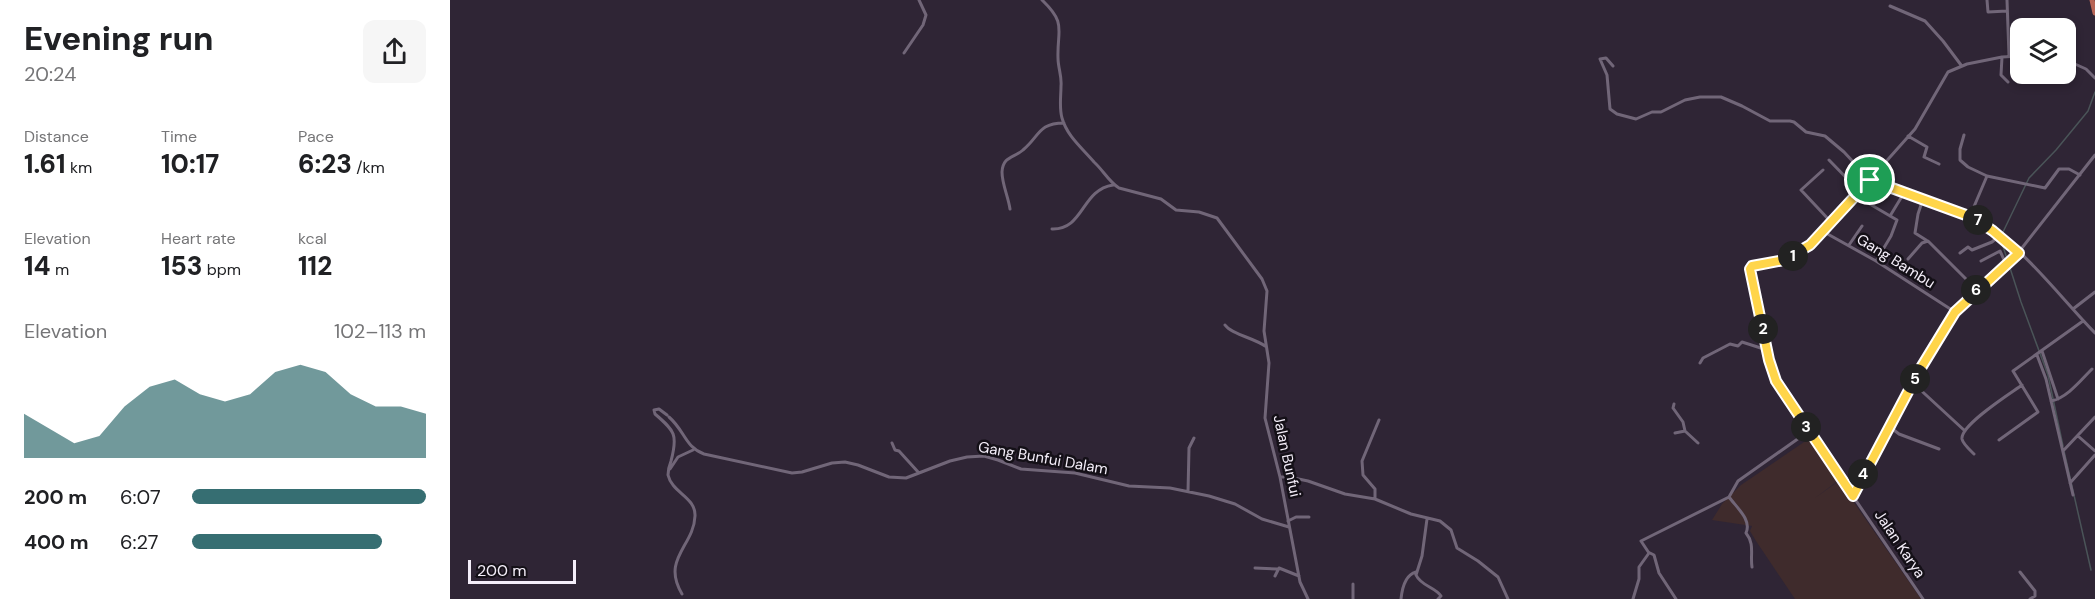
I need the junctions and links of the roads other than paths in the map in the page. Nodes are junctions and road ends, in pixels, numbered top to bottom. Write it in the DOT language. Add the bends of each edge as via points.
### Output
graph roads {
  1 [pos="919,0"];
  2 [pos="1042,0"];
  3 [pos="1988,0"];
  4 [pos="2007,0"];
  5 [pos="2092,0"];
  6 [pos="1890,6"];
  7 [pos="2007,11"];
  8 [pos="2095,13"];
  9 [pos="904,53"];
  10 [pos="2008,56"];
  11 [pos="2002,57"];
  12 [pos="2076,64"];
  13 [pos="1961,65"];
  14 [pos="1613,66"];
  15 [pos="2095,78"];
  16 [pos="2008,82"];
  17 [pos="1064,123"];
  18 [pos="1964,135"];
  19 [pos="1908,136"];
  20 [pos="2095,154"];
  21 [pos="1828,160"];
  22 [pos="1939,164"];
  23 [pos="1823,170"];
  24 [pos="2080,175"];
  25 [pos="1987,176"];
  26 [pos="1870,180"];
  27 [pos="1113,185"];
  28 [pos="1860,192"];
  29 [pos="1904,193"];
  30 [pos="1856,196"];
  31 [pos="1923,199"];
  32 [pos="1010,208"];
  33 [pos="1890,216"];
  34 [pos="1970,216"];
  35 [pos="1831,222"];
  36 [pos="1862,225"];
  37 [pos="1052,229"];
  38 [pos="1824,232"];
  39 [pos="2000,237"];
  40 [pos="1926,240"];
  41 [pos="1848,245"];
  42 [pos="1960,253"];
  43 [pos="2019,253"];
  44 [pos="1908,259"];
  45 [pos="1876,261"];
  46 [pos="1981,261"];
  47 [pos="2007,263"];
  48 [pos="1977,290"];
  49 [pos="2095,292"];
  50 [pos="2073,309"];
  51 [pos="1955,312"];
  52 [pos="2083,321"];
  53 [pos="1225,325"];
  54 [pos="2095,333"];
  55 [pos="1267,348"];
  56 [pos="1767,350"];
  57 [pos="2040,353"];
  58 [pos="1701,363"];
  59 [pos="2092,369"];
  60 [pos="1913,383"];
  61 [pos="2022,385"];
  62 [pos="2054,400"];
  63 [pos="1674,404"];
  64 [pos="2095,417"];
  65 [pos="1379,420"];
  66 [pos="1890,427"];
  67 [pos="1685,431"];
  68 [pos="1809,431"];
  69 [pos="1965,431"];
  70 [pos="1675,433"];
  71 [pos="2078,436"];
  72 [pos="1194,438"];
  73 [pos="1999,440"];
  74 [pos="892,442"];
  75 [pos="1698,443"];
  76 [pos="1938,449"];
  77 [pos="693,450"];
  78 [pos="2064,450"];
  79 [pos="2095,453"];
  80 [pos="1974,454"];
  81 [pos="668,472"];
  82 [pos="919,472"];
  83 [pos="1280,477"];
  84 [pos="2072,482"];
  85 [pos="1188,492"];
  86 [pos="2073,495"];
  87 [pos="1853,496"];
  88 [pos="1729,497"];
  89 [pos="1375,499"];
  90 [pos="1309,517"];
  91 [pos="1426,519"];
  92 [pos="1288,521"];
  93 [pos="1289,527"];
  94 [pos="1649,553"];
  95 [pos="1752,567"];
  96 [pos="1255,568"];
  97 [pos="1278,569"];
  98 [pos="1416,572"];
  99 [pos="2020,572"];
  100 [pos="1275,576"];
  101 [pos="1299,576"];
  102 [pos="1353,584"];
  103 [pos="682,594"];
  104 [pos="1308,599"];
  105 [pos="1353,599"];
  106 [pos="1401,599"];
  107 [pos="1438,599"];
  108 [pos="1508,599"];
  109 [pos="1633,599"];
  110 [pos="1676,599"];
  111 [pos="1923,599"];
  112 [pos="2030,599"];
  1 -- 9 [label="street" via="926,15"];
  2 -- 17 [label="street" via="1056,16 1060,28 1058,55"];
  3 -- 7 [label="street" via="1988,12"];
  4 -- 7 [label="street"];
  5 -- 8 [label="main road"];
  6 -- 13 [label="street" via="1925,21"];
  7 -- 10 [label="street"];
  10 -- 11 [label="street"];
  11 -- 13 [label="street"];
  11 -- 16 [label="street" via="2001,75"];
  12 -- 15 [label="street"];
  13 -- 19 [label="street" via="1942,79"];
  14 -- 26 [label="street" via="1606,58 1600,59 1607,75 1610,109 1617,114 1636,119 1685,100 1715,96 1770,121 1794,122 1806,132 1825,136"];
  17 -- 27 [label="street"];
  17 -- 32 [label="street" via="1041,129 1024,150 1005,161 1002,172"];
  18 -- 25 [label="street" via="1960,160"];
  19 -- 22 [label="street" via="1927,147 1924,157"];
  19 -- 26 [label="street"];
  20 -- 24 [label="street"];
  21 -- 28 [label="street"];
  23 -- 35 [label="street" via="1802,190"];
  24 -- 25 [label="street" via="2059,169 2045,188"];
  24 -- 43 [label="street"];
  25 -- 34 [label="street"];
  26 -- 28 [label="street"];
  26 -- 29 [label="street"];
  27 -- 37 [label="street" via="1088,198 1081,213 1061,229"];
  27 -- 55 [label="street, Jalan Bunfui" via="1161,199 1176,210 1217,218 1263,279 1267,291"];
  28 -- 30 [label="street"];
  29 -- 31 [label="street"];
  29 -- 33 [label="street"];
  30 -- 33 [label="street"];
  30 -- 35 [label="street"];
  31 -- 34 [label="street"];
  31 -- 40 [label="street" via="1915,233"];
  33 -- 45 [label="street" via="1897,219"];
  34 -- 39 [label="street"];
  35 -- 38 [label="street"];
  36 -- 41 [label="street"];
  38 -- 41 [label="street, Gang Bambu"];
  38 -- 56 [label="street, Jalan Karya" via="1784,260 1751,266"];
  39 -- 42 [label="street"];
  39 -- 43 [label="street"];
  40 -- 44 [label="street"];
  40 -- 48 [label="street"];
  41 -- 45 [label="street, Gang Bambu"];
  43 -- 47 [label="street"];
  43 -- 50 [label="street"];
  45 -- 51 [label="street, Gang Bambu"];
  46 -- 47 [label="street" via="2000,250"];
  47 -- 48 [label="street"];
  48 -- 51 [label="street"];
  49 -- 50 [label="street"];
  50 -- 52 [label="street"];
  51 -- 60 [label="street"];
  52 -- 54 [label="street"];
  52 -- 57 [label="street"];
  53 -- 55 [label="street"];
  55 -- 83 [label="street, Jalan Bunfui" via="1265,418"];
  56 -- 58 [label="street" via="1743,342 1738,346 1730,344 1703,358"];
  56 -- 68 [label="street, Jalan Karya" via="1778,386"];
  57 -- 61 [label="street" via="2013,371"];
  57 -- 62 [label="street"];
  59 -- 62 [label="street"];
  60 -- 66 [label="street"];
  60 -- 69 [label="street"];
  61 -- 69 [label="street"];
  61 -- 73 [label="street" via="2037,413"];
  62 -- 78 [label="street"];
  63 -- 67 [label="street"];
  64 -- 71 [label="street"];
  65 -- 89 [label="street" via="1362,461 1363,475 1376,489"];
  66 -- 76 [label="street"];
  66 -- 87 [label="street"];
  67 -- 70 [label="street"];
  67 -- 75 [label="street"];
  68 -- 87 [label="street, Jalan Karya"];
  68 -- 88 [label="street" via="1738,481"];
  69 -- 80 [label="street" via="1963,441"];
  71 -- 78 [label="street"];
  71 -- 79 [label="street"];
  72 -- 85 [label="street" via="1189,448"];
  74 -- 82 [label="street" via="895,450"];
  77 -- 81 [label="street" via="678,457"];
  77 -- 81 [label="street" via="681,429 659,409 654,410 675,438"];
  77 -- 82 [label="street, Gang Bunfui Dalam" via="792,473 846,462 899,478"];
  78 -- 84 [label="street"];
  79 -- 84 [label="street"];
  81 -- 103 [label="street" via="673,485 695,511 694,527 676,562 676,585"];
  82 -- 85 [label="street, Gang Bunfui Dalam" via="950,461 984,456 1021,469 1075,472 1129,486"];
  83 -- 89 [label="street"];
  83 -- 92 [label="street, Jalan Bunfui"];
  84 -- 86 [label="street"];
  85 -- 93 [label="street, Gang Bunfui Dalam" via="1231,502 1250,514"];
  87 -- 111 [label="street, Jalan Karya"];
  88 -- 94 [label="street" via="1642,540"];
  88 -- 95 [label="street" via="1748,522"];
  89 -- 91 [label="street"];
  90 -- 92 [label="street"];
  91 -- 98 [label="street"];
  91 -- 108 [label="street" via="1445,524 1454,535 1457,548 1498,577"];
  92 -- 93 [label="street, Jalan Bunfui"];
  93 -- 101 [label="street, Jalan Bunfui"];
  94 -- 109 [label="street" via="1639,567"];
  94 -- 110 [label="street" via="1654,555 1659,573"];
  96 -- 97 [label="street"];
  97 -- 100 [label="street"];
  97 -- 101 [label="street"];
  98 -- 106 [label="street" via="1408,578"];
  98 -- 107 [label="street" via="1420,582 1440,593"];
  99 -- 112 [label="street" via="2035,591"];
  101 -- 104 [label="street, Jalan Bunfui"];
  102 -- 105 [label="street"];
}
